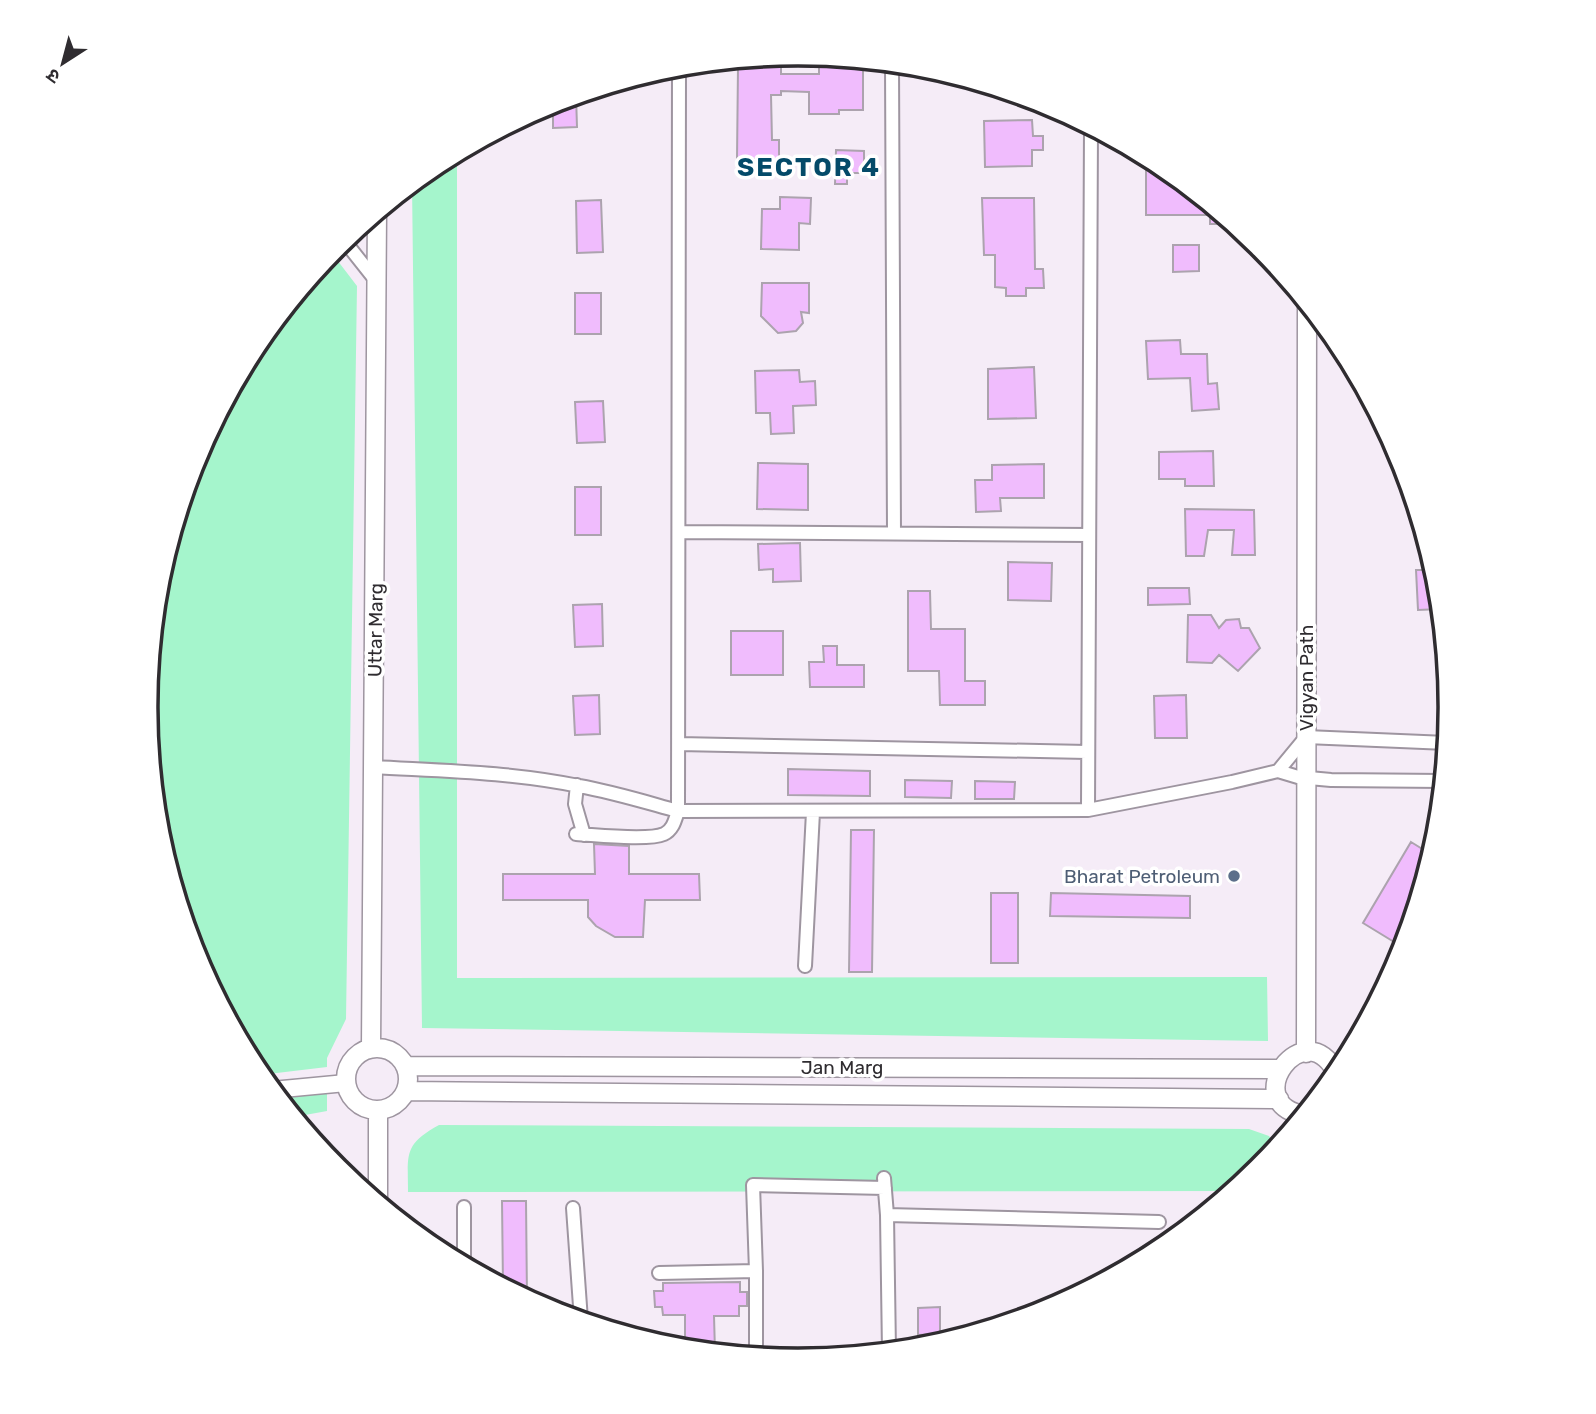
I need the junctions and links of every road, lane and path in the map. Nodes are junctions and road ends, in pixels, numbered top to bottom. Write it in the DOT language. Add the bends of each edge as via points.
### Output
graph roads {
  1 [pos="892,74"];
  2 [pos="679,78"];
  3 [pos="1091,138"];
  4 [pos="377,224"];
  5 [pos="351,249"];
  6 [pos="377,282"];
  7 [pos="1307,318"];
  8 [pos="679,532"];
  9 [pos="894,533"];
  10 [pos="1089,535"];
  11 [pos="1306,737"];
  12 [pos="1437,743"];
  13 [pos="679,744"];
  14 [pos="1087,752"];
  15 [pos="374,767"];
  16 [pos="1278,771"];
  17 [pos="1305,778"];
  18 [pos="1434,782"];
  19 [pos="577,785"];
  20 [pos="1088,810"];
  21 [pos="678,811"];
  22 [pos="813,812"];
  23 [pos="805,966"];
  24 [pos="371,1048"];
  25 [pos="1306,1053"];
  26 [pos="1330,1064"];
  27 [pos="405,1066"];
  28 [pos="1279,1069"];
  29 [pos="346,1083"];
  30 [pos="284,1089"];
  31 [pos="406,1091"];
  32 [pos="1279,1099"];
  33 [pos="378,1110"];
  34 [pos="1295,1111"];
  35 [pos="377,1190"];
  36 [pos="464,1207"];
  37 [pos="573,1208"];
  38 [pos="887,1215"];
  39 [pos="1159,1222"];
  40 [pos="464,1253"];
  41 [pos="756,1272"];
  42 [pos="659,1273"];
  43 [pos="580,1309"];
  44 [pos="889,1341"];
  45 [pos="756,1346"];
  1 -- 9 [label="street"];
  2 -- 8 [label="street"];
  3 -- 10 [label="street"];
  4 -- 6 [label="main road, Uttar Marg"];
  5 -- 6 [label="street"];
  6 -- 15 [label="main road, Uttar Marg"];
  7 -- 11 [label="main road, Vigyan Path"];
  8 -- 9 [label="street"];
  8 -- 13 [label="street"];
  9 -- 10 [label="street"];
  10 -- 14 [label="street"];
  11 -- 12 [label="street"];
  11 -- 16 [label="street"];
  11 -- 17 [label="main road, Vigyan Path"];
  13 -- 14 [label="street"];
  13 -- 21 [label="street"];
  14 -- 20 [label="street"];
  15 -- 19 [label="street" via="483,773"];
  15 -- 24 [label="main road, Uttar Marg"];
  16 -- 17 [label="street"];
  16 -- 20 [label="street"];
  17 -- 18 [label="street"];
  17 -- 25 [label="main road, Vigyan Path"];
  19 -- 21 [label="street"];
  19 -- 21 [label="street" via="580,835 664,834 673,827"];
  20 -- 22 [label="street"];
  21 -- 22 [label="street"];
  22 -- 23 [label="street"];
  24 -- 27 [label="main road" via="388,1049"];
  24 -- 29 [label="main road" via="354,1057"];
  25 -- 26 [label="main road" via="1319,1055"];
  25 -- 28 [label="main road" via="1289,1058"];
  27 -- 28 [label="main road, Jan Marg"];
  27 -- 31 [label="main road"];
  28 -- 32 [label="main road" via="1275,1085"];
  29 -- 30 [label="street"];
  29 -- 33 [label="main road" via="355,1102"];
  31 -- 32 [label="main road, Jan Marg"];
  31 -- 33 [label="main road" via="400,1100"];
  32 -- 34 [label="main road"];
  33 -- 35 [label="main road"];
  36 -- 40 [label="street"];
  37 -- 43 [label="street"];
  38 -- 39 [label="street"];
  38 -- 41 [label="street" via="885,1183 753,1185"];
  38 -- 44 [label="street"];
  41 -- 42 [label="street"];
  41 -- 45 [label="street"];
}
